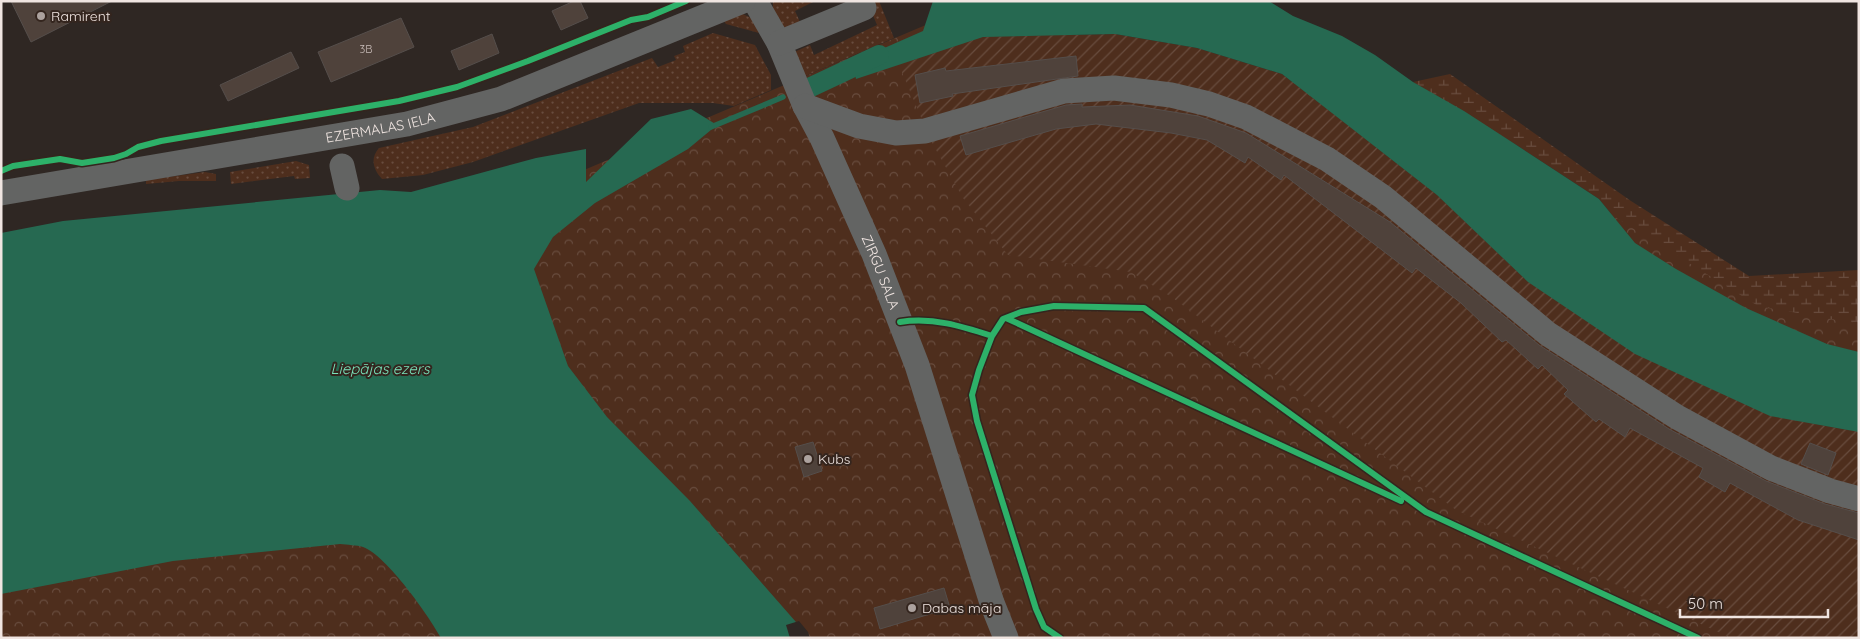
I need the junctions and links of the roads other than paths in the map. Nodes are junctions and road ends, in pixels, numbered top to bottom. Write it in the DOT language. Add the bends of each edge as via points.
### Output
graph roads {
  1 [pos="744,1"];
  2 [pos="755,1"];
  3 [pos="860,1"];
  4 [pos="779,43"];
  5 [pos="805,106"];
  6 [pos="1,193"];
  7 [pos="1859,499"];
  8 [pos="1006,638"];
  1 -- 6 [label="street, EZERMALAS IELA" via="510,96 460,111 407,124"];
  2 -- 4 [label="street, ZIRGU SALA"];
  3 -- 4 [label="street" via="864,8"];
  4 -- 5 [label="street, ZIRGU SALA"];
  5 -- 7 [label="street" via="859,126 896,133 925,131 1064,91 1114,88 1190,99 1246,117 1327,159 1384,197 1548,334 1677,417 1771,468"];
  5 -- 8 [label="street, ZIRGU SALA" via="874,254 917,365"];
}
